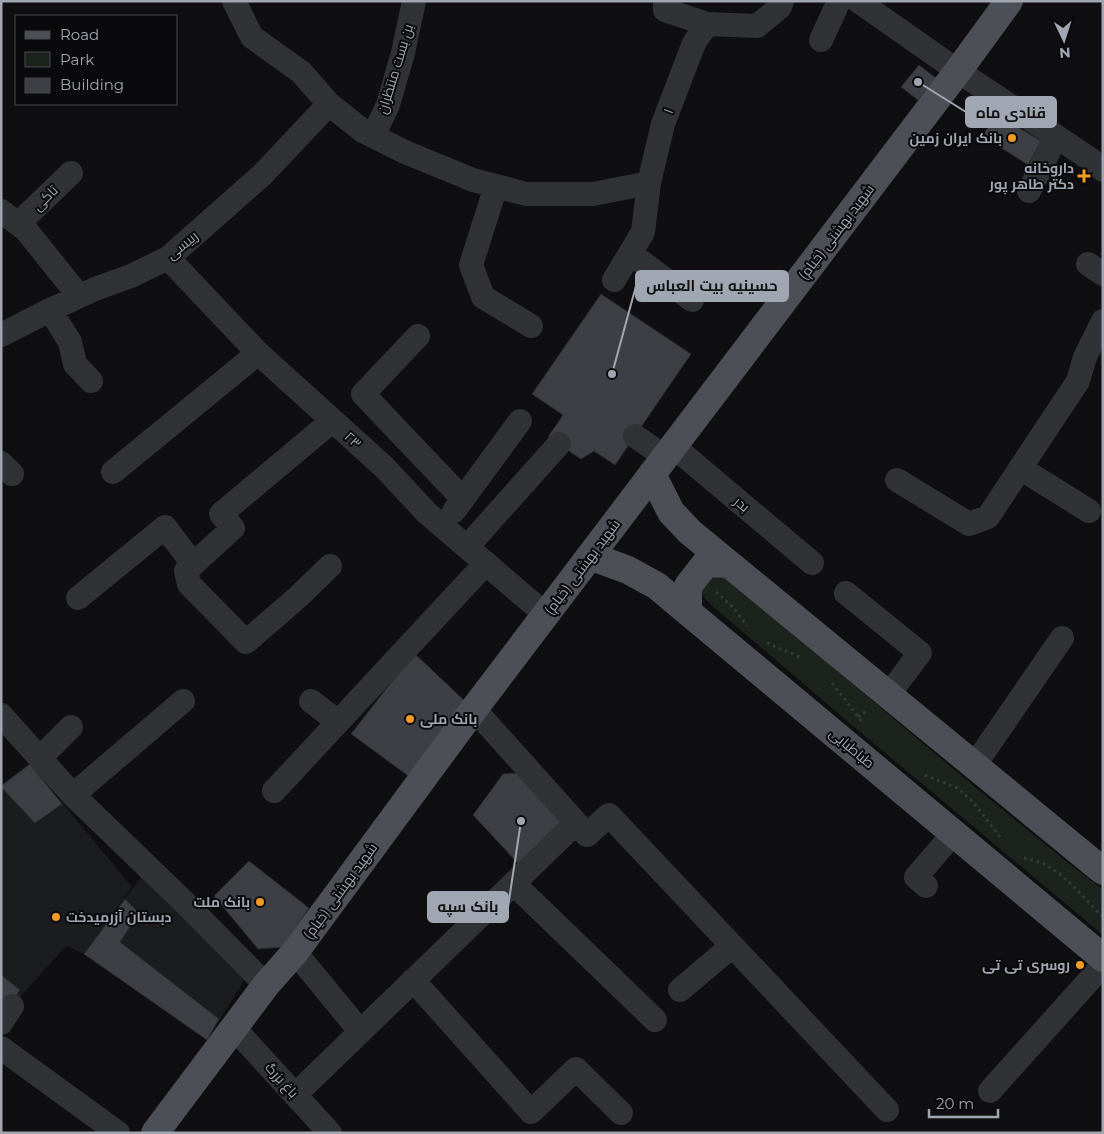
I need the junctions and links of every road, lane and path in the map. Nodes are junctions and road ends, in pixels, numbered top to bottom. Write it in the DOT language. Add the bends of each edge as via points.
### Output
graph roads {
  1 [pos="234,1"];
  2 [pos="414,1"];
  3 [pos="665,1"];
  4 [pos="782,1"];
  5 [pos="839,1"];
  6 [pos="858,1"];
  7 [pos="1009,1"];
  8 [pos="707,24"];
  9 [pos="821,40"];
  10 [pos="958,71"];
  11 [pos="329,104"];
  12 [pos="373,136"];
  13 [pos="1056,137"];
  14 [pos="1098,158"];
  15 [pos="71,173"];
  16 [pos="648,183"];
  17 [pos="496,186"];
  18 [pos="1029,190"];
  19 [pos="10,218"];
  20 [pos="630,253"];
  21 [pos="168,258"];
  22 [pos="614,280"];
  23 [pos="79,296"];
  24 [pos="692,300"];
  25 [pos="50,310"];
  26 [pos="1103,321"];
  27 [pos="531,326"];
  28 [pos="1,335"];
  29 [pos="418,336"];
  30 [pos="258,353"];
  31 [pos="91,381"];
  32 [pos="332,421"];
  33 [pos="520,421"];
  34 [pos="635,436"];
  35 [pos="558,444"];
  36 [pos="663,459"];
  37 [pos="1020,468"];
  38 [pos="113,472"];
  39 [pos="897,480"];
  40 [pos="463,499"];
  41 [pos="1089,511"];
  42 [pos="444,527"];
  43 [pos="467,547"];
  44 [pos="590,556"];
  45 [pos="486,563"];
  46 [pos="812,563"];
  47 [pos="193,564"];
  48 [pos="729,564"];
  49 [pos="330,566"];
  50 [pos="697,574"];
  51 [pos="846,593"];
  52 [pos="78,598"];
  53 [pos="688,612"];
  54 [pos="546,615"];
  55 [pos="751,630"];
  56 [pos="1062,638"];
  57 [pos="764,641"];
  58 [pos="808,661"];
  59 [pos="830,681"];
  60 [pos="888,695"];
  61 [pos="183,701"];
  62 [pos="310,701"];
  63 [pos="474,709"];
  64 [pos="1,715"];
  65 [pos="338,722"];
  66 [pos="864,724"];
  67 [pos="71,728"];
  68 [pos="40,758"];
  69 [pos="974,766"];
  70 [pos="919,772"];
  71 [pos="274,791"];
  72 [pos="73,795"];
  73 [pos="576,822"];
  74 [pos="954,833"];
  75 [pos="1007,844"];
  76 [pos="1019,854"];
  77 [pos="1103,871"];
  78 [pos="514,884"];
  79 [pos="926,886"];
  80 [pos="1103,918"];
  81 [pos="732,946"];
  82 [pos="295,952"];
  83 [pos="1103,958"];
  84 [pos="1103,965"];
  85 [pos="414,980"];
  86 [pos="266,985"];
  87 [pos="680,990"];
  88 [pos="655,1020"];
  89 [pos="234,1028"];
  90 [pos="360,1031"];
  91 [pos="1,1048"];
  92 [pos="990,1091"];
  93 [pos="295,1095"];
  94 [pos="887,1110"];
  95 [pos="621,1113"];
  96 [pos="118,1133"];
  97 [pos="155,1133"];
  98 [pos="330,1133"];
  1 -- 11 [label="street" via="252,38 301,72"];
  2 -- 12 [label="street, بن بست منتظران" via="388,105"];
  3 -- 8 [label="street" via="664,10"];
  4 -- 8 [label="street" via="780,7 757,26"];
  5 -- 9 [label="street"];
  6 -- 10 [label="street"];
  7 -- 10 [label="main road, شهید بهشتی (خیام)"];
  8 -- 16 [label="street, ۱" via="694,42 663,124"];
  10 -- 13 [label="street"];
  10 -- 36 [label="main road, شهید بهشتی (خیام)"];
  11 -- 12 [label="street"];
  11 -- 21 [label="street, رییسی" via="262,175"];
  12 -- 17 [label="street" via="447,170"];
  13 -- 14 [label="street"];
  13 -- 18 [label="street"];
  15 -- 19 [label="street, تاکی"];
  16 -- 17 [label="street" via="593,194 526,194"];
  16 -- 20 [label="street, ۱" via="643,232"];
  17 -- 27 [label="street" via="471,265 483,297"];
  19 -- 23 [label="street" via="26,230"];
  20 -- 22 [label="street, ۱"];
  20 -- 24 [label="street"];
  21 -- 23 [label="street, رییسی"];
  21 -- 30 [label="street, ۲۳"];
  23 -- 25 [label="street, رییسی"];
  25 -- 28 [label="street, رییسی"];
  25 -- 31 [label="street" via="70,342 75,364"];
  26 -- 37 [label="street" via="1085,356 1078,381"];
  29 -- 40 [label="street" via="363,394"];
  30 -- 32 [label="street, ۲۳"];
  30 -- 38 [label="street"];
  32 -- 42 [label="street, ۲۳"];
  32 -- 47 [label="street" via="221,514 233,528"];
  33 -- 40 [label="street"];
  34 -- 36 [label="street, بدر"];
  35 -- 43 [label="street"];
  36 -- 44 [label="main road, شهید بهشتی (خیام)"];
  36 -- 46 [label="street, بدر"];
  36 -- 48 [label="main road" via="671,512"];
  37 -- 39 [label="street" via="988,517 969,524"];
  37 -- 41 [label="street"];
  40 -- 42 [label="street"];
  42 -- 43 [label="street, ۲۳"];
  43 -- 45 [label="street, ۲۳"];
  44 -- 53 [label="main road, طباطبایی" via="628,570 657,586"];
  44 -- 54 [label="main road, شهید بهشتی (خیام)"];
  45 -- 54 [label="street, ۲۳"];
  45 -- 65 [label="street"];
  47 -- 49 [label="street" via="186,571 189,584 246,642"];
  47 -- 52 [label="street" via="165,527"];
  48 -- 50 [label="main road" via="706,563"];
  48 -- 60 [label="main road"];
  50 -- 53 [label="main road" via="688,586"];
  50 -- 55 [label="path"];
  51 -- 60 [label="street" via="920,653"];
  53 -- 74 [label="main road, طباطبایی"];
  54 -- 63 [label="main road, شهید بهشتی (خیام)"];
  56 -- 69 [label="street"];
  57 -- 58 [label="path"];
  59 -- 66 [label="path"];
  60 -- 69 [label="main road"];
  61 -- 72 [label="street"];
  62 -- 65 [label="street"];
  63 -- 73 [label="street"];
  63 -- 82 [label="main road, شهید بهشتی (خیام)"];
  64 -- 68 [label="street"];
  65 -- 71 [label="street"];
  67 -- 68 [label="street"];
  68 -- 72 [label="street"];
  69 -- 77 [label="main road"];
  70 -- 75 [label="path" via="956,788 973,802"];
  72 -- 86 [label="street"];
  73 -- 78 [label="street"];
  73 -- 81 [label="street" via="587,835 609,815"];
  74 -- 79 [label="street" via="916,877"];
  74 -- 83 [label="main road, طباطبایی"];
  76 -- 80 [label="path" via="1058,873"];
  78 -- 85 [label="street"];
  78 -- 88 [label="street"];
  81 -- 87 [label="street"];
  81 -- 94 [label="street"];
  82 -- 86 [label="main road, شهید بهشتی (خیام)"];
  82 -- 90 [label="street"];
  84 -- 92 [label="street"];
  85 -- 90 [label="street"];
  85 -- 95 [label="street" via="531,1112 576,1069"];
  86 -- 89 [label="main road, شهید بهشتی (خیام)"];
  89 -- 93 [label="street, باغ بزرگ"];
  89 -- 97 [label="main road, شهید بهشتی (خیام)"];
  90 -- 93 [label="street"];
  91 -- 96 [label="street"];
  93 -- 98 [label="street, باغ بزرگ"];
}
